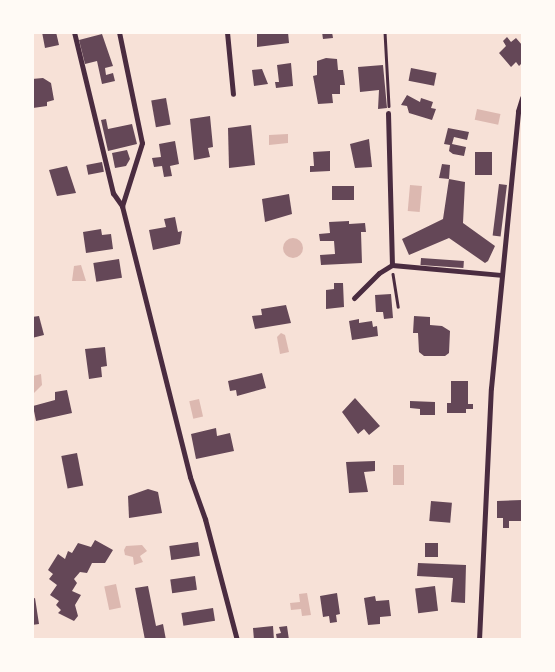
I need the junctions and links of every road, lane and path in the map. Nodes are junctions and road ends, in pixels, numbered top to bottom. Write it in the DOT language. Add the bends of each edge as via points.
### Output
graph roads {
  1 [pos="74,32"];
  2 [pos="119,32"];
  3 [pos="227,32"];
  4 [pos="385,32"];
  5 [pos="233,94"];
  6 [pos="522,98"];
  7 [pos="388,113"];
  8 [pos="122,206"];
  9 [pos="392,265"];
  10 [pos="501,275"];
  11 [pos="354,298"];
  12 [pos="398,307"];
  13 [pos="237,640"];
  14 [pos="479,640"];
  1 -- 8 [label="street" via="114,193"];
  2 -- 8 [label="street" via="142,143"];
  3 -- 5 [label="street"];
  4 -- 7 [label="path"];
  6 -- 10 [label="street"];
  7 -- 9 [label="street"];
  8 -- 13 [label="street" via="190,477 205,519"];
  9 -- 10 [label="street"];
  9 -- 11 [label="street" via="378,273"];
  9 -- 12 [label="path"];
  10 -- 14 [label="street" via="491,388"];
}
